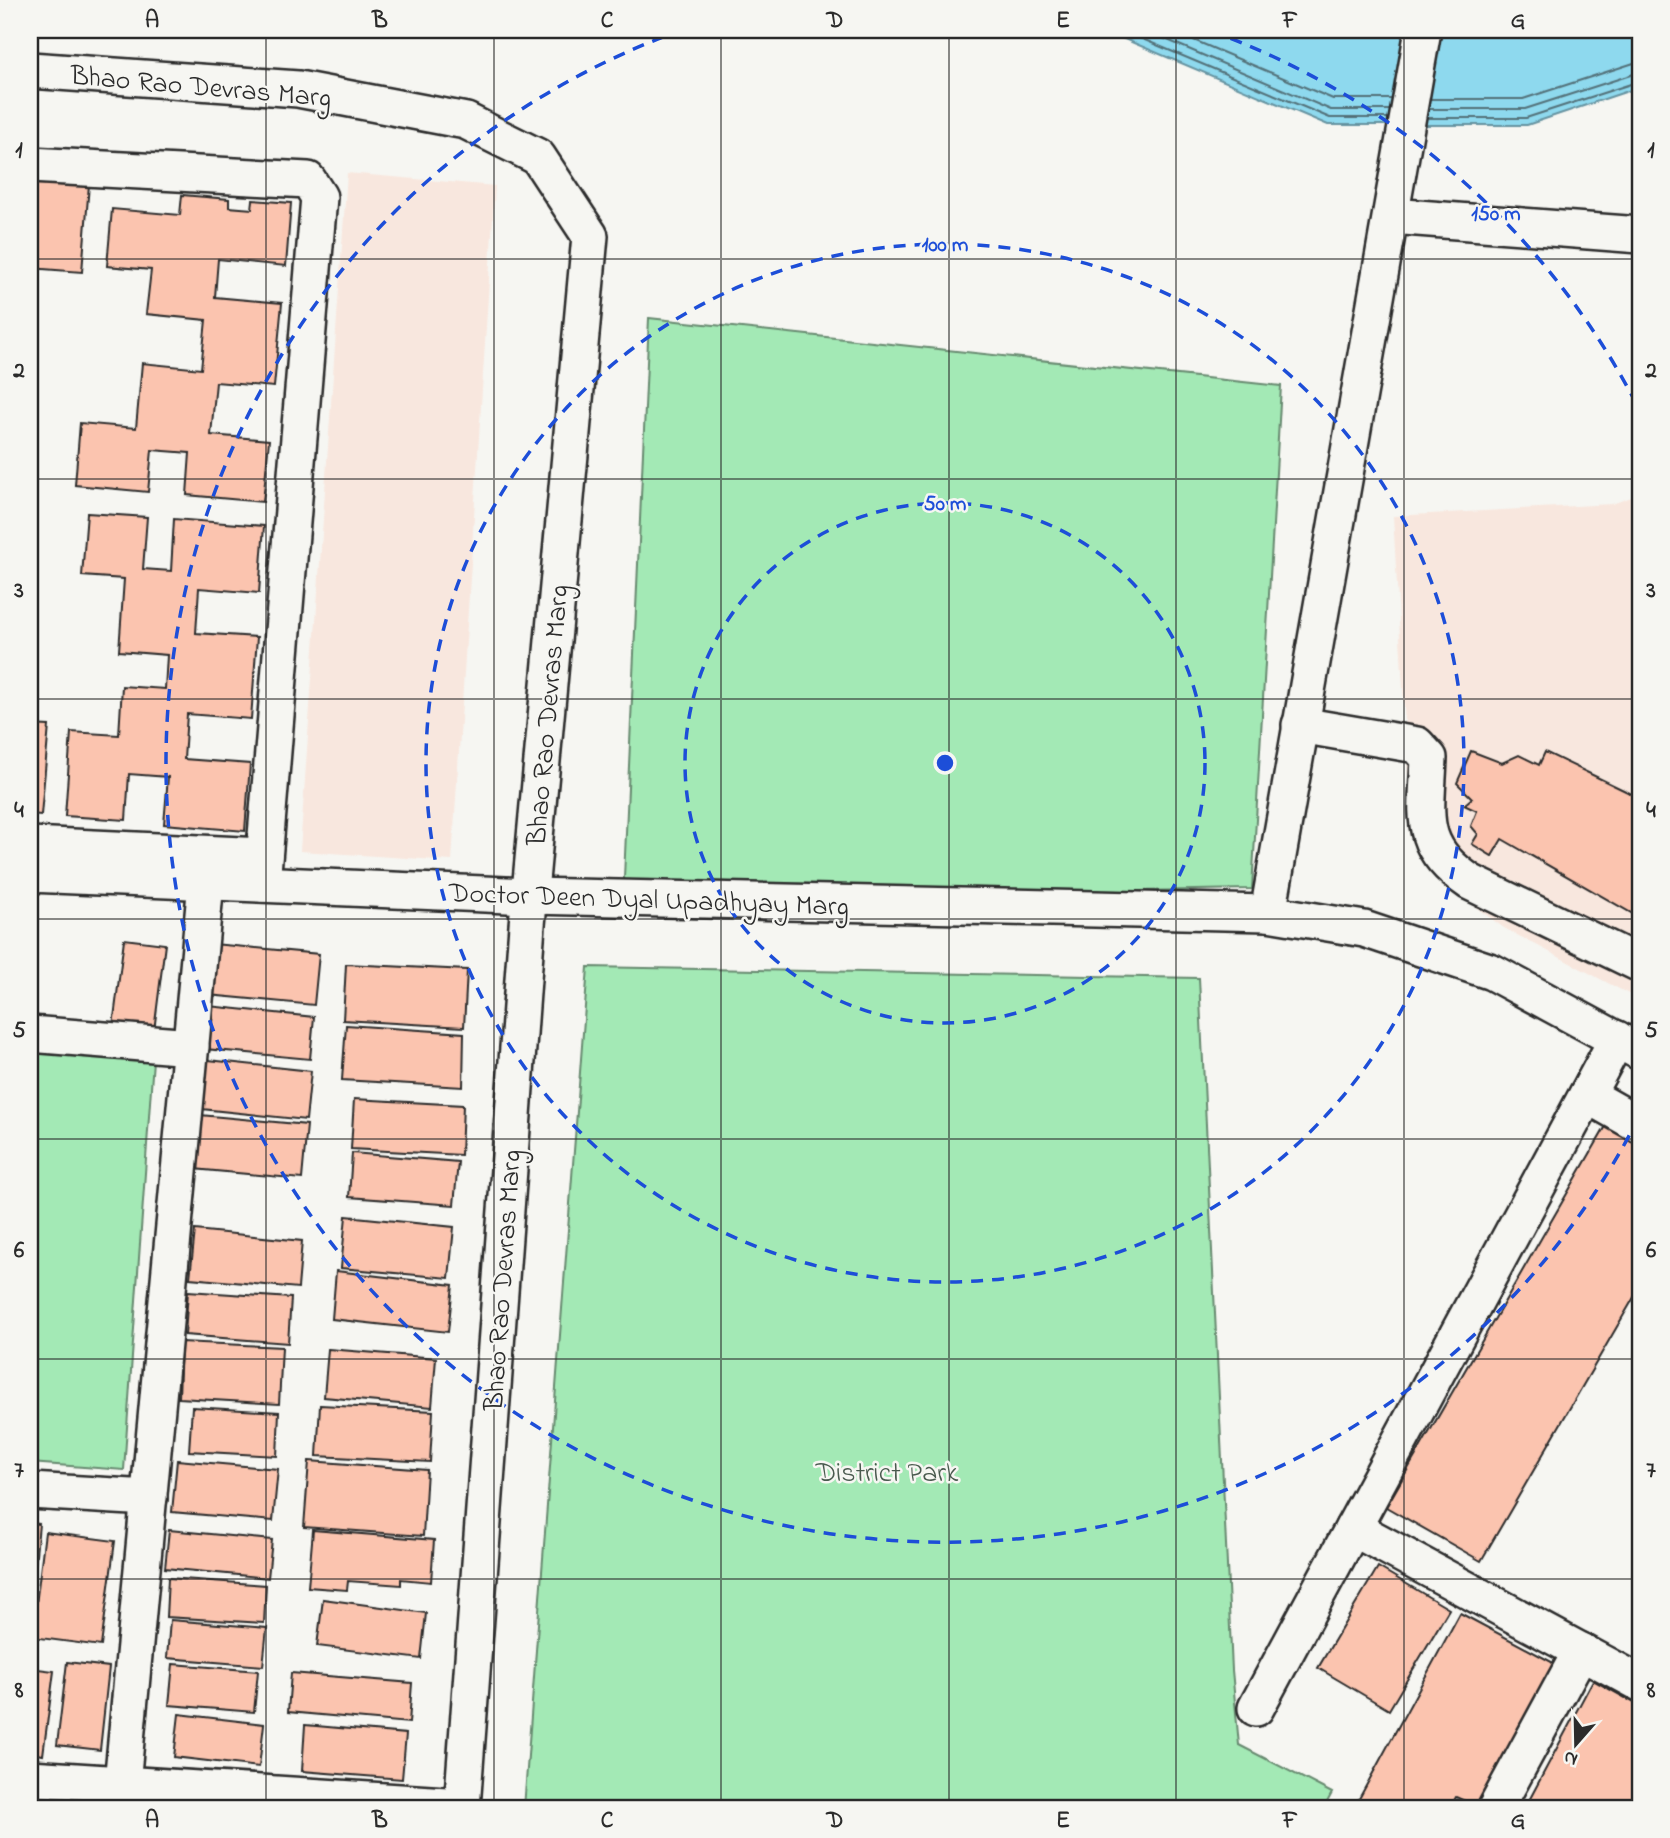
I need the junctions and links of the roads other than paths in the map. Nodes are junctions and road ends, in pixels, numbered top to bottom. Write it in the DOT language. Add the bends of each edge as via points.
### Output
graph roads {
  1 [pos="1423,30"];
  2 [pos="30,70"];
  3 [pos="30,165"];
  4 [pos="1391,216"];
  5 [pos="1640,235"];
  6 [pos="1300,725"];
  7 [pos="30,845"];
  8 [pos="263,870"];
  9 [pos="30,874"];
  10 [pos="206,882"];
  11 [pos="530,896"];
  12 [pos="1268,913"];
  13 [pos="1640,964"];
  14 [pos="30,1034"];
  15 [pos="1629,1046"];
  16 [pos="191,1047"];
  17 [pos="1587,1096"];
  18 [pos="1640,1125"];
  19 [pos="30,1492"];
  20 [pos="149,1498"];
  21 [pos="1353,1528"];
  22 [pos="1581,1651"];
  23 [pos="1640,1683"];
  24 [pos="1256,1709"];
  25 [pos="30,1777"];
  26 [pos="122,1784"];
  27 [pos="462,1807"];
  28 [pos="1496,1808"];
  1 -- 4 [label="street"];
  2 -- 11 [label="street, Bhao Rao Devras Marg" via="298,89 466,121 538,157 590,236"];
  3 -- 8 [label="street" via="308,180 318,197"];
  4 -- 5 [label="street"];
  4 -- 6 [label="street"];
  6 -- 12 [label="street"];
  6 -- 13 [label="street" via="1417,745 1429,758 1430,841 1454,871"];
  7 -- 8 [label="street"];
  8 -- 10 [label="street, Doctor Deen Dyal Upadhyay Marg"];
  8 -- 11 [label="street, Doctor Deen Dyal Upadhyay Marg"];
  9 -- 10 [label="street, Doctor Deen Dyal Upadhyay Marg"];
  10 -- 16 [label="street"];
  11 -- 12 [label="street, Doctor Deen Dyal Upadhyay Marg"];
  11 -- 27 [label="street, Bhao Rao Devras Marg"];
  12 -- 15 [label="street, Doctor Deen Dyal Upadhyay Marg" via="1364,929 1492,972"];
  14 -- 16 [label="street"];
  15 -- 17 [label="street"];
  16 -- 20 [label="street"];
  17 -- 18 [label="street"];
  17 -- 21 [label="street"];
  19 -- 20 [label="street"];
  20 -- 26 [label="street"];
  21 -- 22 [label="street"];
  21 -- 24 [label="street"];
  22 -- 23 [label="street"];
  22 -- 28 [label="street"];
  25 -- 26 [label="street"];
  26 -- 27 [label="street"];
}
